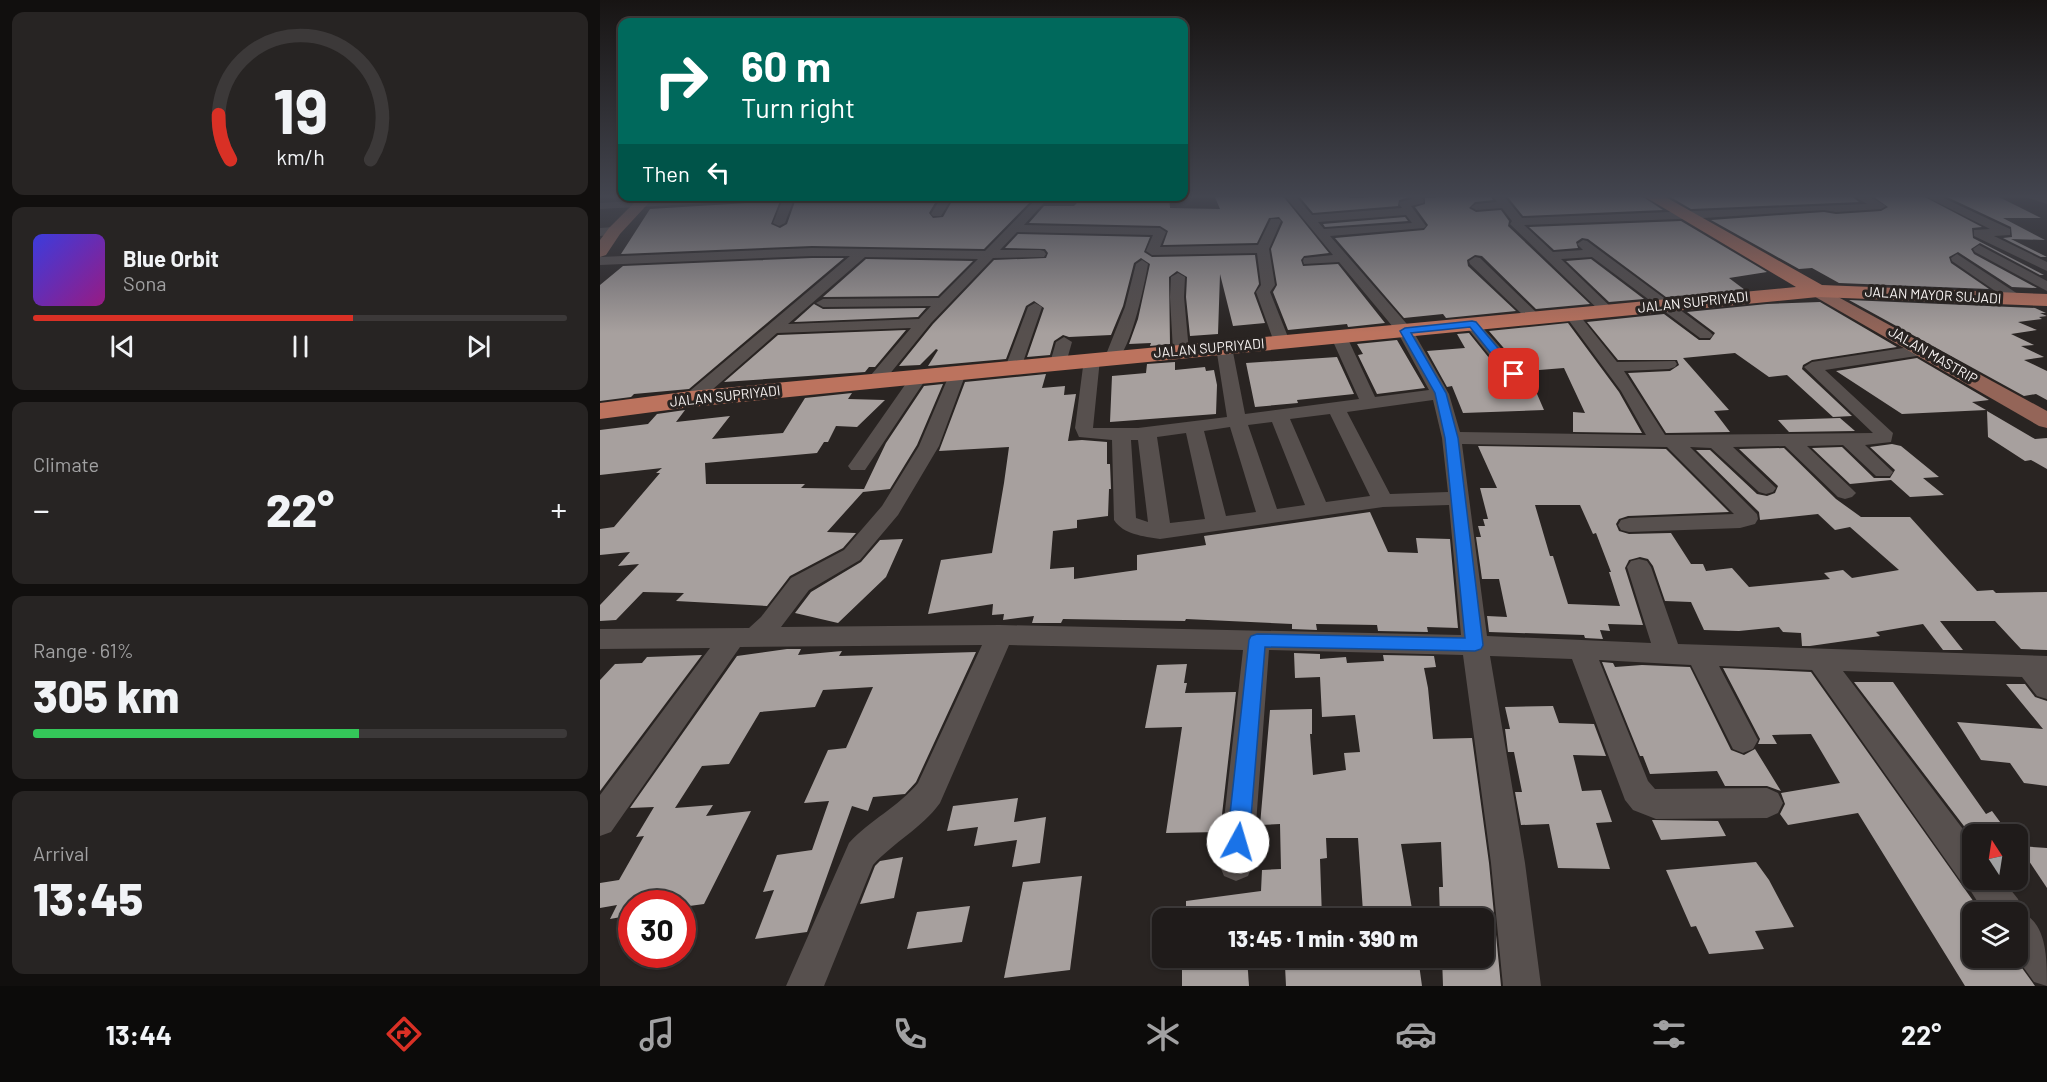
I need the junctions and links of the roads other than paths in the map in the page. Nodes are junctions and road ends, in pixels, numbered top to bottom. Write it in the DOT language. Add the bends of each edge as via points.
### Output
graph roads {
  1 [pos="1001,241"];
  2 [pos="1156,241"];
  3 [pos="1266,241"];
  4 [pos="1328,241"];
  5 [pos="1535,241"];
  6 [pos="1731,241"];
  7 [pos="1994,241"];
  8 [pos="1583,244"];
  9 [pos="1263,249"];
  10 [pos="1979,249"];
  11 [pos="862,253"];
  12 [pos="1595,253"];
  13 [pos="989,254"];
  14 [pos="1040,254"];
  15 [pos="1551,256"];
  16 [pos="1342,258"];
  17 [pos="1957,258"];
  18 [pos="600,261"];
  19 [pos="1309,261"];
  20 [pos="1476,261"];
  21 [pos="1142,264"];
  22 [pos="2047,267"];
  23 [pos="1178,277"];
  24 [pos="2047,287"];
  25 [pos="1818,291"];
  26 [pos="2016,299"];
  27 [pos="2047,300"];
  28 [pos="944,302"];
  29 [pos="811,303"];
  30 [pos="1665,305"];
  31 [pos="1035,307"];
  32 [pos="1608,311"];
  33 [pos="1571,314"];
  34 [pos="1534,318"];
  35 [pos="924,323"];
  36 [pos="1472,324"];
  37 [pos="771,329"];
  38 [pos="1405,331"];
  39 [pos="1705,335"];
  40 [pos="1339,337"];
  41 [pos="1282,342"];
  42 [pos="1224,347"];
  43 [pos="1923,350"];
  44 [pos="1181,351"];
  45 [pos="1103,358"];
  46 [pos="1669,363"];
  47 [pos="1612,367"];
  48 [pos="1013,368"];
  49 [pos="958,373"];
  50 [pos="1514,374"];
  51 [pos="920,376"];
  52 [pos="874,382"];
  53 [pos="1440,393"];
  54 [pos="691,399"];
  55 [pos="1369,403"];
  56 [pos="1336,408"];
  57 [pos="600,411"];
  58 [pos="1279,415"];
  59 [pos="1237,421"];
  60 [pos="2047,421"];
  61 [pos="1194,427"];
  62 [pos="1147,433"];
  63 [pos="1121,434"];
  64 [pos="1452,438"];
  65 [pos="1665,440"];
  66 [pos="1848,440"];
  67 [pos="1790,441"];
  68 [pos="1716,442"];
  69 [pos="858,466"];
  70 [pos="1883,472"];
  71 [pos="1766,488"];
  72 [pos="1845,493"];
  73 [pos="1460,498"];
  74 [pos="1383,501"];
  75 [pos="1318,510"];
  76 [pos="1269,517"];
  77 [pos="1217,524"];
  78 [pos="1629,525"];
  79 [pos="1160,532"];
  80 [pos="1639,567"];
  81 [pos="1000,635"];
  82 [pos="744,638"];
  83 [pos="600,639"];
  84 [pos="1257,640"];
  85 [pos="1475,645"];
  86 [pos="1582,651"];
  87 [pos="1668,654"];
  88 [pos="1700,656"];
  89 [pos="1820,660"];
  90 [pos="2038,666"];
  91 [pos="2047,688"];
  92 [pos="1743,740"];
  93 [pos="1767,803"];
  94 [pos="600,821"];
  95 [pos="1962,854"];
  96 [pos="1236,864"];
  97 [pos="2028,943"];
  98 [pos="2047,969"];
  99 [pos="804,986"];
  100 [pos="1522,986"];
  1 -- 13 [label="street"];
  2 -- 9 [label="street" via="1152,251"];
  3 -- 9 [label="street"];
  4 -- 16 [label="street"];
  5 -- 15 [label="street"];
  6 -- 25 [label="highway"];
  7 -- 22 [label="street"];
  8 -- 12 [label="street"];
  9 -- 41 [label="street" via="1269,285 1263,292"];
  10 -- 24 [label="street"];
  11 -- 13 [label="street"];
  11 -- 18 [label="street"];
  11 -- 29 [label="street"];
  12 -- 15 [label="street"];
  12 -- 30 [label="street"];
  13 -- 14 [label="street"];
  13 -- 28 [label="street"];
  15 -- 32 [label="street"];
  16 -- 19 [label="street"];
  16 -- 38 [label="street"];
  17 -- 26 [label="street"];
  20 -- 34 [label="street"];
  21 -- 45 [label="street" via="1132,307"];
  23 -- 44 [label="street"];
  25 -- 26 [label="highway, JALAN MAYOR SUJADI"];
  25 -- 30 [label="highway, JALAN SUPRIYADI"];
  25 -- 43 [label="main road, JALAN MASTRIP"];
  26 -- 27 [label="highway, JALAN MAYOR SUJADI"];
  28 -- 29 [label="street"];
  28 -- 35 [label="street"];
  29 -- 37 [label="street"];
  30 -- 32 [label="highway, JALAN SUPRIYADI"];
  30 -- 39 [label="street"];
  31 -- 48 [label="street"];
  32 -- 33 [label="highway, JALAN SUPRIYADI"];
  33 -- 34 [label="highway, JALAN SUPRIYADI"];
  33 -- 47 [label="street"];
  34 -- 36 [label="highway, JALAN SUPRIYADI"];
  35 -- 37 [label="street"];
  35 -- 52 [label="street"];
  36 -- 38 [label="highway, JALAN SUPRIYADI"];
  36 -- 50 [label="street"];
  37 -- 54 [label="street"];
  38 -- 40 [label="highway, JALAN SUPRIYADI"];
  38 -- 53 [label="street"];
  40 -- 41 [label="highway, JALAN SUPRIYADI"];
  40 -- 55 [label="street"];
  41 -- 42 [label="highway, JALAN SUPRIYADI"];
  42 -- 44 [label="highway, JALAN SUPRIYADI"];
  42 -- 59 [label="street"];
  43 -- 60 [label="main road, JALAN MASTRIP"];
  43 -- 66 [label="street" via="1812,367 1885,436"];
  44 -- 45 [label="highway, JALAN SUPRIYADI"];
  45 -- 48 [label="highway, JALAN SUPRIYADI" via="1060,352"];
  45 -- 63 [label="street" via="1084,430 1090,434"];
  46 -- 47 [label="street"];
  47 -- 65 [label="street"];
  48 -- 49 [label="highway, JALAN SUPRIYADI"];
  49 -- 51 [label="highway, JALAN SUPRIYADI"];
  49 -- 82 [label="street" via="929,446 890,510 852,555 800,584 776,617"];
  51 -- 52 [label="highway, JALAN SUPRIYADI"];
  51 -- 69 [label="street"];
  52 -- 54 [label="highway, JALAN SUPRIYADI"];
  53 -- 55 [label="street"];
  53 -- 64 [label="street"];
  54 -- 57 [label="highway, JALAN SUPRIYADI"];
  55 -- 56 [label="street"];
  56 -- 58 [label="street"];
  56 -- 74 [label="street"];
  58 -- 59 [label="street"];
  58 -- 75 [label="street"];
  59 -- 61 [label="street"];
  59 -- 76 [label="street"];
  61 -- 62 [label="street"];
  61 -- 77 [label="street"];
  62 -- 63 [label="street"];
  62 -- 79 [label="street"];
  63 -- 79 [label="street" via="1125,520 1132,526"];
  64 -- 65 [label="street"];
  64 -- 73 [label="street"];
  65 -- 68 [label="street"];
  65 -- 78 [label="street" via="1748,519"];
  66 -- 67 [label="street"];
  66 -- 70 [label="street"];
  67 -- 68 [label="street"];
  67 -- 72 [label="street"];
  68 -- 71 [label="street"];
  73 -- 74 [label="street"];
  73 -- 85 [label="street"];
  74 -- 75 [label="street"];
  75 -- 76 [label="street"];
  76 -- 77 [label="street"];
  77 -- 79 [label="street"];
  80 -- 87 [label="street"];
  81 -- 82 [label="street"];
  81 -- 84 [label="street"];
  81 -- 99 [label="street" via="929,793 918,807 873,841 855,863"];
  82 -- 83 [label="street"];
  82 -- 94 [label="street"];
  84 -- 85 [label="street"];
  84 -- 96 [label="street"];
  85 -- 86 [label="street"];
  85 -- 100 [label="street"];
  86 -- 87 [label="street"];
  86 -- 93 [label="street" via="1636,790 1644,800 1656,804"];
  87 -- 88 [label="street"];
  88 -- 89 [label="street"];
  88 -- 92 [label="street"];
  89 -- 90 [label="street"];
  89 -- 95 [label="street"];
  90 -- 91 [label="street"];
  97 -- 98 [label="street"];
}
